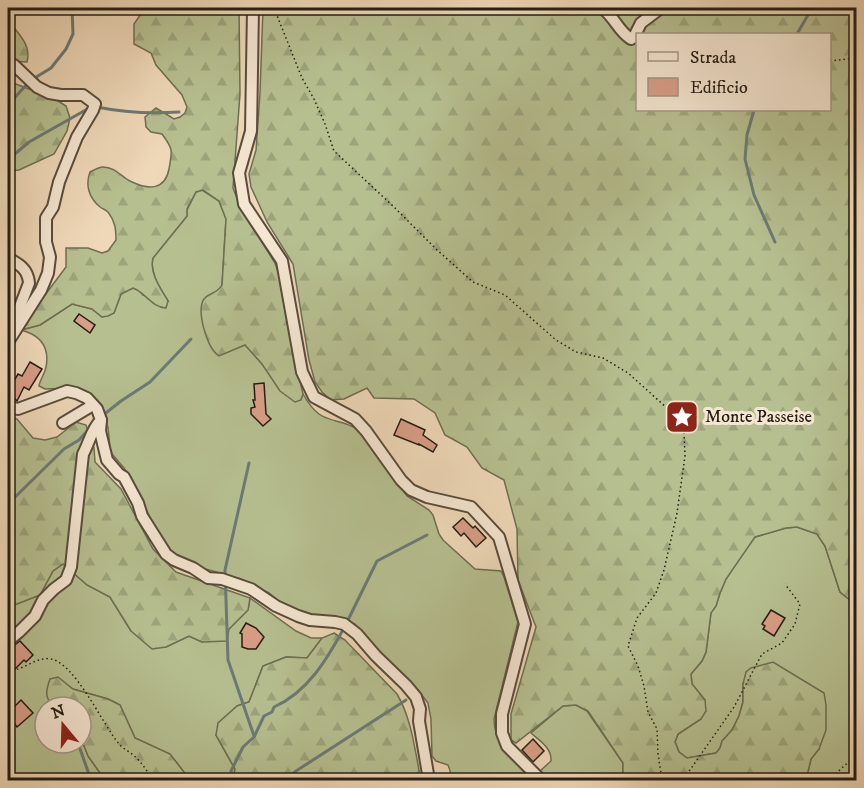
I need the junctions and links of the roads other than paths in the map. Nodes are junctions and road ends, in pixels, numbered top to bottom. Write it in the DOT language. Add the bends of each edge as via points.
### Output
graph roads {
  1 [pos="253,8"];
  2 [pos="602,8"];
  3 [pos="661,8"];
  4 [pos="8,64"];
  5 [pos="10,264"];
  6 [pos="17,326"];
  7 [pos="8,342"];
  8 [pos="8,403"];
  9 [pos="93,405"];
  10 [pos="101,420"];
  11 [pos="63,423"];
  12 [pos="8,641"];
  13 [pos="429,780"];
  14 [pos="541,780"];
  1 -- 14 [label="street" via="251,131 240,173 244,204 282,261 302,372 314,397 355,418 411,490 471,507 499,537 525,624 502,714 502,733 507,746"];
  2 -- 3 [label="street" via="631,39 641,23"];
  4 -- 6 [label="street" via="49,93 83,95 94,104 46,218 48,273"];
  5 -- 6 [label="street" via="22,267 29,279 16,317"];
  6 -- 7 [label="street"];
  8 -- 9 [label="street" via="18,409 67,392 87,398"];
  9 -- 10 [label="street"];
  9 -- 11 [label="street"];
  10 -- 12 [label="street" via="83,453 68,577 43,600 30,622"];
  10 -- 13 [label="street" via="107,460 124,477 166,554 208,578 251,589 298,616 344,624 406,685 420,709"];
}
